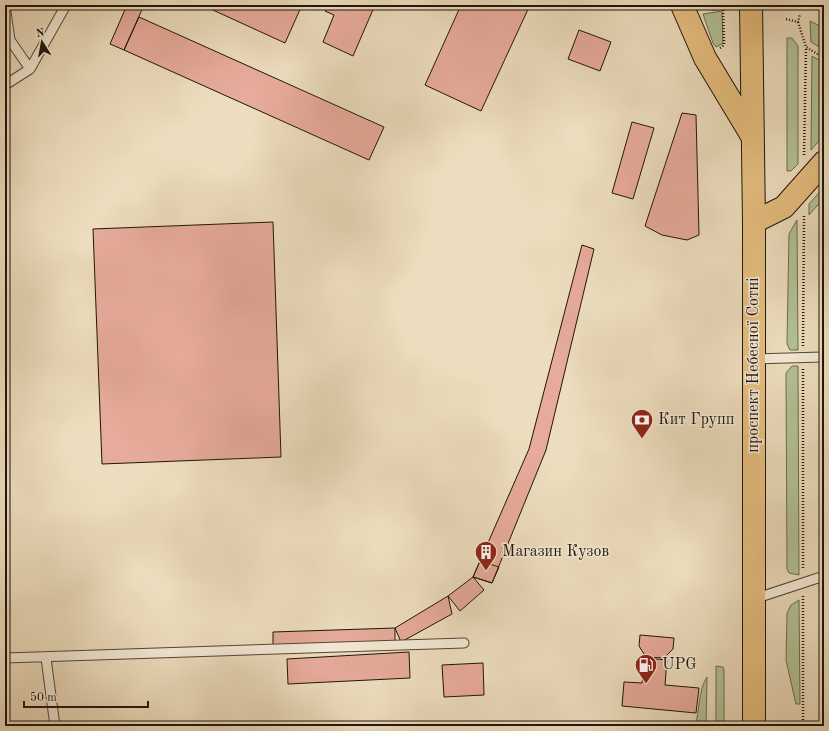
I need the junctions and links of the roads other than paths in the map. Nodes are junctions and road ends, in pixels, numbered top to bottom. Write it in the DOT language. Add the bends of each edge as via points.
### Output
graph roads {
  1 [pos="5,5"];
  2 [pos="66,5"];
  3 [pos="682,5"];
  4 [pos="751,5"];
  5 [pos="30,69"];
  6 [pos="5,85"];
  7 [pos="753,137"];
  8 [pos="814,159"];
  9 [pos="754,222"];
  10 [pos="822,357"];
  11 [pos="754,360"];
  12 [pos="824,576"];
  13 [pos="754,599"];
  14 [pos="464,643"];
  15 [pos="5,658"];
  16 [pos="46,658"];
  17 [pos="56,726"];
  18 [pos="754,726"];
  1 -- 5 [label="lane" via="10,40"];
  2 -- 5 [label="lane"];
  3 -- 7 [label="main road" via="705,58"];
  4 -- 7 [label="main road, проспект Небесної Сотні"];
  5 -- 6 [label="lane"];
  7 -- 9 [label="main road, проспект Небесної Сотні"];
  8 -- 9 [label="main road" via="784,207"];
  9 -- 11 [label="main road, проспект Небесної Сотні"];
  10 -- 11 [label="lane"];
  11 -- 13 [label="main road, проспект Небесної Сотні"];
  12 -- 13 [label="lane"];
  13 -- 18 [label="main road, проспект Небесної Сотні"];
  14 -- 16 [label="lane"];
  15 -- 16 [label="lane"];
  16 -- 17 [label="lane"];
}
